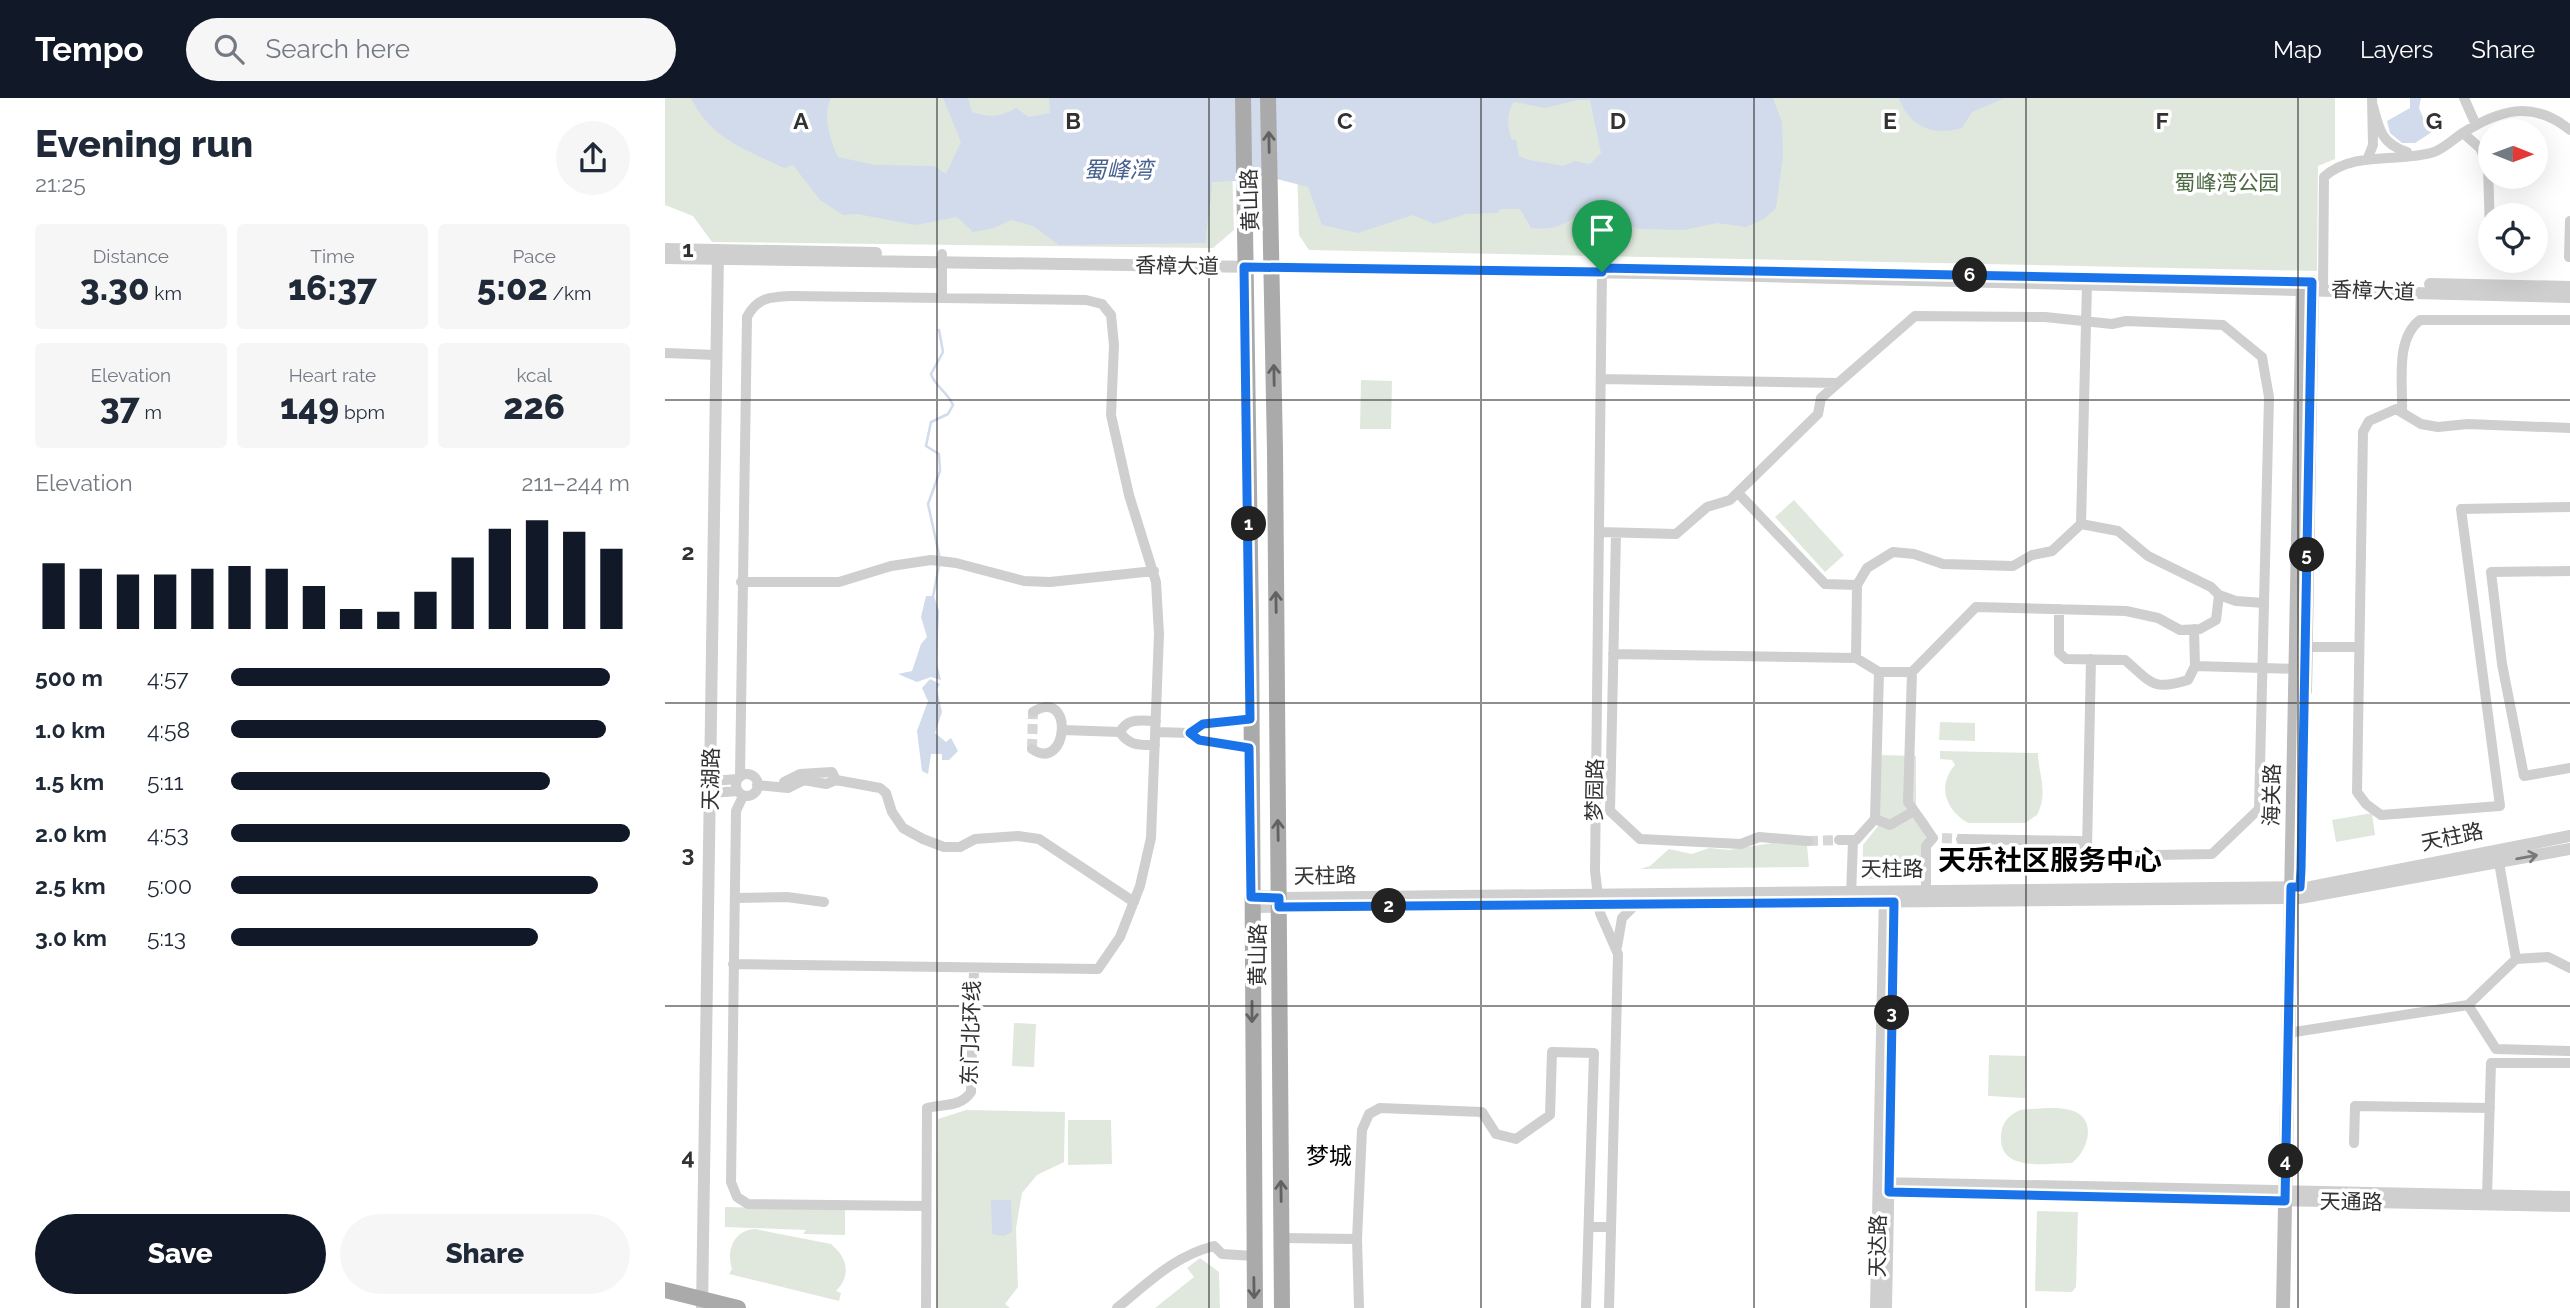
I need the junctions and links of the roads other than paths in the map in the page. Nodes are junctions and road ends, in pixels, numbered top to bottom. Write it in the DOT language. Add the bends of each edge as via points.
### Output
graph roads {
  1 [pos="1243,98"];
  2 [pos="1268,98"];
  3 [pos="2463,98"];
  4 [pos="2373,102"];
  5 [pos="2476,125"];
  6 [pos="2570,130"];
  7 [pos="2463,133"];
  8 [pos="2412,154"];
  9 [pos="2367,160"];
  10 [pos="2489,203"];
  11 [pos="2570,220"];
  12 [pos="665,249"];
  13 [pos="718,255"];
  14 [pos="2569,257"];
  15 [pos="665,258"];
  16 [pos="942,258"];
  17 [pos="1244,263"];
  18 [pos="1273,264"];
  19 [pos="1602,270"];
  20 [pos="2087,284"];
  21 [pos="2313,286"];
  22 [pos="2570,287"];
  23 [pos="942,297"];
  24 [pos="2570,297"];
  25 [pos="2570,320"];
  26 [pos="2086,321"];
  27 [pos="666,354"];
  28 [pos="716,355"];
  29 [pos="1601,379"];
  30 [pos="1838,383"];
  31 [pos="2402,411"];
  32 [pos="2570,428"];
  33 [pos="1738,493"];
  34 [pos="2570,507"];
  35 [pos="2081,524"];
  36 [pos="1599,532"];
  37 [pos="1616,533"];
  38 [pos="1154,571"];
  39 [pos="2570,571"];
  40 [pos="741,583"];
  41 [pos="1857,585"];
  42 [pos="2219,596"];
  43 [pos="2264,603"];
  44 [pos="2059,609"];
  45 [pos="2194,629"];
  46 [pos="2300,647"];
  47 [pos="2357,647"];
  48 [pos="1613,654"];
  49 [pos="1856,658"];
  50 [pos="2091,659"];
  51 [pos="2195,666"];
  52 [pos="2263,668"];
  53 [pos="2300,669"];
  54 [pos="1879,672"];
  55 [pos="1912,672"];
  56 [pos="1033,712"];
  57 [pos="1250,719"];
  58 [pos="1156,727"];
  59 [pos="1063,730"];
  60 [pos="1120,732"];
  61 [pos="1190,733"];
  62 [pos="1155,745"];
  63 [pos="1249,748"];
  64 [pos="1032,749"];
  65 [pos="2570,768"];
  66 [pos="739,778"];
  67 [pos="757,785"];
  68 [pos="711,787"];
  69 [pos="741,794"];
  70 [pos="1913,811"];
  71 [pos="1875,819"];
  72 [pos="2570,836"];
  73 [pos="1961,839"];
  74 [pos="1839,840"];
  75 [pos="1808,841"];
  76 [pos="1853,841"];
  77 [pos="2087,849"];
  78 [pos="2570,849"];
  79 [pos="2497,856"];
  80 [pos="2296,892"];
  81 [pos="1926,895"];
  82 [pos="1890,896"];
  83 [pos="1851,897"];
  84 [pos="734,898"];
  85 [pos="1597,900"];
  86 [pos="824,902"];
  87 [pos="1134,902"];
  88 [pos="1251,902"];
  89 [pos="1279,902"];
  90 [pos="1634,906"];
  91 [pos="1617,947"];
  92 [pos="2516,959"];
  93 [pos="733,964"];
  94 [pos="974,968"];
  95 [pos="2570,968"];
  96 [pos="2468,1005"];
  97 [pos="2293,1032"];
  98 [pos="2570,1051"];
  99 [pos="2570,1063"];
  100 [pos="2490,1108"];
  101 [pos="2354,1143"];
  102 [pos="1884,1188"];
  103 [pos="2290,1196"];
  104 [pos="2487,1196"];
  105 [pos="2570,1197"];
  106 [pos="926,1206"];
  107 [pos="2570,1206"];
  108 [pos="1589,1227"];
  109 [pos="1611,1227"];
  110 [pos="1281,1238"];
  111 [pos="1357,1239"];
  112 [pos="1254,1256"];
  113 [pos="665,1290"];
  114 [pos="703,1303"];
  115 [pos="738,1308"];
  116 [pos="926,1308"];
  117 [pos="1117,1308"];
  118 [pos="1255,1308"];
  119 [pos="1282,1308"];
  120 [pos="1359,1308"];
  121 [pos="1586,1308"];
  122 [pos="1609,1308"];
  123 [pos="1876,1308"];
  124 [pos="1887,1308"];
  125 [pos="2283,1308"];
  126 [pos="2292,1308"];
  1 -- 17 [label="main road, 黄山路"];
  18 -- 2 [label="main road, 黄山路, one-way"];
  3 -- 5 [label="street"];
  4 -- 8 [label="street" via="2380,134 2390,147"];
  4 -- 9 [label="street" via="2373,145"];
  5 -- 6 [label="street" via="2493,115 2523,110 2554,118"];
  5 -- 7 [label="street"];
  7 -- 8 [label="street" via="2434,152"];
  7 -- 10 [label="street" via="2480,148 2488,165"];
  8 -- 9 [label="street"];
  9 -- 21 [label="street" via="2333,169 2324,177"];
  11 -- 14 [label="street"];
  12 -- 13 [label="street, 香樟大道"];
  13 -- 15 [label="street, 香樟大道"];
  13 -- 16 [label="street, 香樟大道"];
  13 -- 28 [label="street, 天湖路"];
  16 -- 17 [label="street, 香樟大道"];
  16 -- 23 [label="street"];
  17 -- 18 [label="street, 香樟大道"];
  17 -- 57 [label="main road, 黄山路"];
  18 -- 19 [label="street, 香樟大道"];
  89 -- 18 [label="main road, 黄山路, one-way"];
  19 -- 20 [label="street, 香樟大道"];
  19 -- 21 [label="street, 香樟大道"];
  19 -- 29 [label="street, 梦园路"];
  20 -- 21 [label="street, 香樟大道"];
  20 -- 26 [label="street"];
  21 -- 22 [label="street, 香樟大道"];
  21 -- 24 [label="street, 香樟大道"];
  21 -- 46 [label="main road, 海关路"];
  23 -- 38 [label="street" via="1086,300 1107,309 1114,345 1111,415 1129,495"];
  23 -- 40 [label="street" via="792,296 764,298 753,306 747,317"];
  25 -- 31 [label="street" via="2420,320 2409,328 2404,346"];
  26 -- 30 [label="street" via="1916,316"];
  26 -- 35 [label="street"];
  26 -- 43 [label="street" via="2223,325 2262,357 2269,397"];
  27 -- 28 [label="street"];
  28 -- 68 [label="street, 天湖路"];
  29 -- 30 [label="street"];
  29 -- 36 [label="street, 梦园路"];
  30 -- 33 [label="street" via="1821,398 1818,414"];
  31 -- 32 [label="street" via="2421,424 2438,427"];
  31 -- 47 [label="street" via="2396,409 2369,421 2363,432"];
  33 -- 37 [label="street" via="1707,507 1676,534"];
  33 -- 41 [label="street" via="1825,584"];
  34 -- 47 [label="street" via="2461,509 2500,806 2381,815 2366,804 2357,792"];
  35 -- 41 [label="street" via="2052,551 2013,566 1943,564 1893,552 1867,568"];
  35 -- 42 [label="street" via="2118,531 2148,556 2211,587"];
  36 -- 37 [label="street"];
  36 -- 85 [label="street, 梦园路"];
  37 -- 48 [label="street"];
  38 -- 40 [label="street" via="1024,582 940,561 891,566 839,582"];
  38 -- 58 [label="street" via="1159,634"];
  39 -- 65 [label="street" via="2491,572 2502,664 2524,776"];
  40 -- 66 [label="street"];
  41 -- 49 [label="street"];
  42 -- 43 [label="street"];
  42 -- 45 [label="street" via="2216,620"];
  43 -- 52 [label="street"];
  44 -- 45 [label="street" via="2126,611 2158,618 2180,630"];
  44 -- 50 [label="street" via="2059,653 2066,659"];
  44 -- 55 [label="street" via="1976,607"];
  45 -- 51 [label="street"];
  46 -- 47 [label="street"];
  46 -- 53 [label="main road, 海关路"];
  48 -- 49 [label="street"];
  48 -- 75 [label="street" via="1610,811 1640,839 1741,844 1759,837"];
  49 -- 54 [label="street"];
  50 -- 51 [label="street" via="2125,660 2164,688 2188,680"];
  50 -- 77 [label="street"];
  51 -- 52 [label="street"];
  52 -- 53 [label="street"];
  52 -- 77 [label="street" via="2259,809 2212,854 2101,856"];
  53 -- 80 [label="main road, 海关路"];
  54 -- 55 [label="street"];
  54 -- 71 [label="street"];
  55 -- 70 [label="street" via="1908,802"];
  56 -- 59 [label="street" via="1055,711"];
  57 -- 61 [label="street" via="1203,724"];
  57 -- 63 [label="main road, 黄山路"];
  58 -- 60 [label="street" via="1134,720"];
  58 -- 61 [label="street"];
  58 -- 62 [label="street"];
  59 -- 60 [label="street"];
  59 -- 64 [label="street" via="1061,742 1053,750"];
  60 -- 62 [label="street" via="1136,745"];
  61 -- 63 [label="street" via="1199,740"];
  62 -- 87 [label="street" via="1151,838"];
  63 -- 88 [label="main road, 黄山路"];
  66 -- 67 [label="street" via="752,776"];
  66 -- 68 [label="street"];
  66 -- 69 [label="street"];
  67 -- 69 [label="street" via="755,793"];
  67 -- 87 [label="street" via="787,788 822,776 832,783 880,788 903,828 923,839 944,847 960,846 975,838 1039,839"];
  68 -- 69 [label="street"];
  68 -- 114 [label="street, 天湖路"];
  69 -- 84 [label="street" via="736,811"];
  70 -- 71 [label="street" via="1889,825"];
  70 -- 81 [label="street" via="1937,838 1926,846"];
  71 -- 76 [label="street"];
  72 -- 79 [label="street, 天柱路"];
  73 -- 77 [label="street" via="2080,841"];
  74 -- 76 [label="street"];
  76 -- 83 [label="street"];
  79 -- 78 [label="street, 天柱路, one-way"];
  79 -- 80 [label="street, 天柱路"];
  79 -- 92 [label="street"];
  80 -- 81 [label="street, 天柱路"];
  80 -- 97 [label="main road, 海关路"];
  81 -- 82 [label="street, 天柱路"];
  82 -- 83 [label="street, 天柱路"];
  82 -- 102 [label="street, 天达路"];
  83 -- 85 [label="street, 天柱路"];
  83 -- 90 [label="street, 天柱路"];
  84 -- 86 [label="street"];
  84 -- 93 [label="street"];
  85 -- 89 [label="street, 天柱路"];
  85 -- 90 [label="street, 天柱路"];
  85 -- 91 [label="street, 梦园路"];
  87 -- 94 [label="street" via="1120,937 1098,969"];
  88 -- 89 [label="main road, 天柱路"];
  88 -- 112 [label="main road, 黄山路, one-way"];
  110 -- 89 [label="main road, 黄山路, one-way"];
  90 -- 91 [label="street" via="1622,918"];
  91 -- 109 [label="street, 梦园路"];
  92 -- 95 [label="street" via="2548,957"];
  92 -- 96 [label="street"];
  93 -- 94 [label="street"];
  93 -- 106 [label="street" via="731,1182 737,1197 748,1204"];
  94 -- 106 [label="street, 东门北环线" via="971,1092 957,1104 927,1108"];
  96 -- 97 [label="street"];
  96 -- 98 [label="street" via="2496,1049"];
  97 -- 103 [label="main road, 海关路"];
  99 -- 100 [label="street" via="2491,1063"];
  100 -- 101 [label="street" via="2355,1106"];
  100 -- 104 [label="street"];
  102 -- 103 [label="street, 天通路"];
  102 -- 123 [label="street, 天达路"];
  102 -- 124 [label="street, 天达路"];
  103 -- 104 [label="street, 天通路"];
  103 -- 107 [label="street, 天通路"];
  103 -- 125 [label="main road, 海关路"];
  103 -- 126 [label="main road, 海关路"];
  104 -- 105 [label="street, 天通路"];
  106 -- 116 [label="street"];
  108 -- 109 [label="street"];
  108 -- 111 [label="street" via="1594,1053 1552,1052 1550,1115 1516,1139 1496,1134 1482,1112 1380,1108 1369,1114 1362,1130"];
  108 -- 121 [label="street"];
  109 -- 122 [label="street, 梦园路"];
  110 -- 111 [label="street"];
  110 -- 119 [label="main road, 黄山路"];
  111 -- 120 [label="street"];
  112 -- 117 [label="street" via="1222,1254 1213,1245 1194,1251 1173,1262"];
  112 -- 118 [label="main road, 黄山路, one-way"];
  113 -- 114 [label="main road"];
  114 -- 115 [label="main road"];
}
